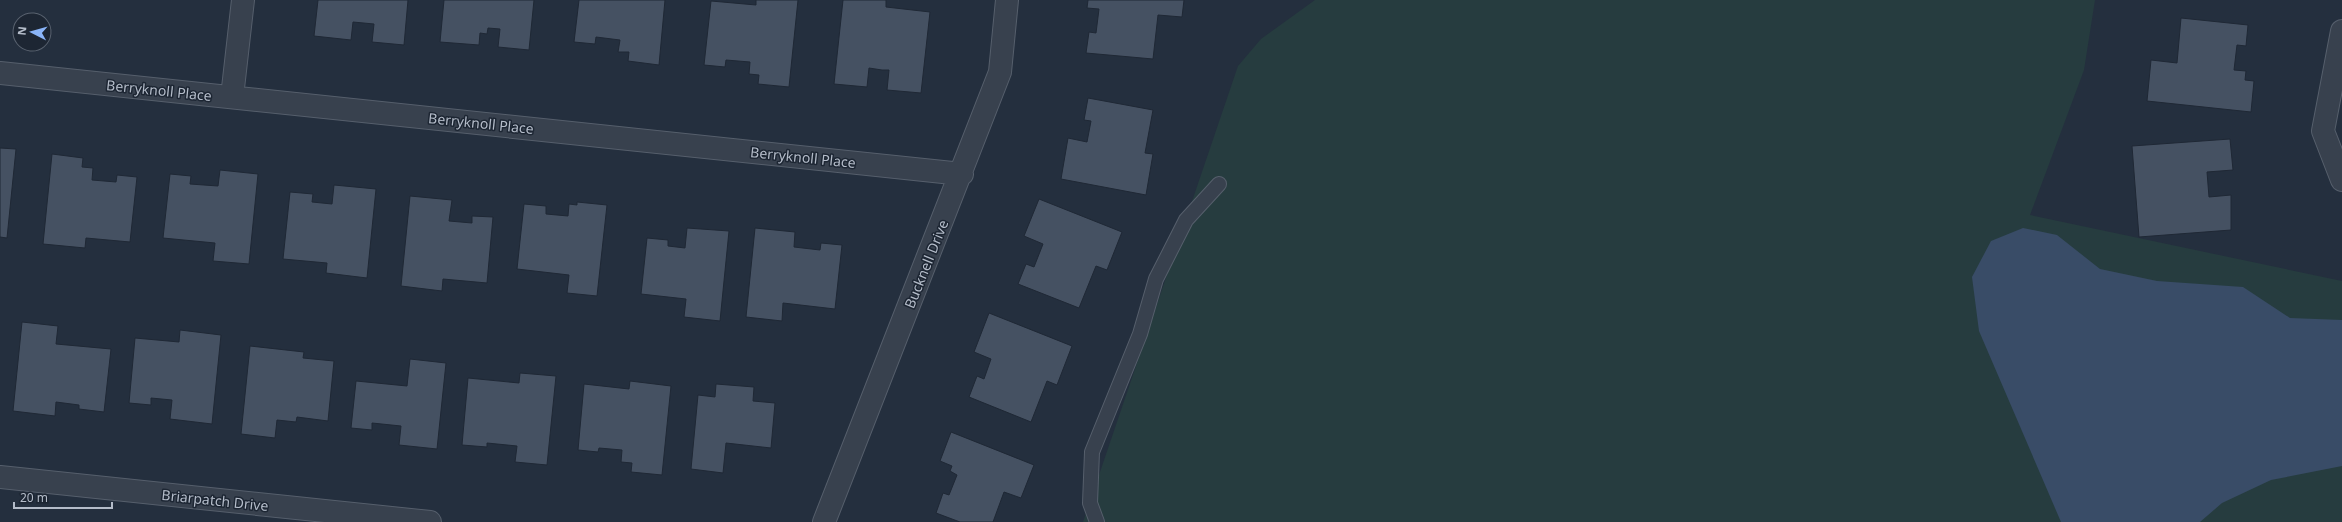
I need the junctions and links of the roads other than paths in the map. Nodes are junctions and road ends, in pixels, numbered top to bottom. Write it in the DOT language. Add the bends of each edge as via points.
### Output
graph roads {
  1 [pos="243,0"];
  2 [pos="1007,0"];
  3 [pos="2342,31"];
  4 [pos="0,73"];
  5 [pos="232,97"];
  6 [pos="962,174"];
  7 [pos="2342,180"];
  8 [pos="1219,184"];
  9 [pos="0,477"];
  10 [pos="430,522"];
  11 [pos="824,522"];
  12 [pos="1097,522"];
  1 -- 5 [label="street"];
  2 -- 6 [label="street, Bucknell Drive" via="1000,72"];
  3 -- 7 [label="street" via="2323,131"];
  4 -- 5 [label="street, Berryknoll Place"];
  5 -- 6 [label="street, Berryknoll Place"];
  6 -- 11 [label="street, Bucknell Drive"];
  8 -- 12 [label="lane" via="1186,220 1156,279 1140,334 1092,452 1090,503"];
  9 -- 10 [label="street, Briarpatch Drive"];
}
